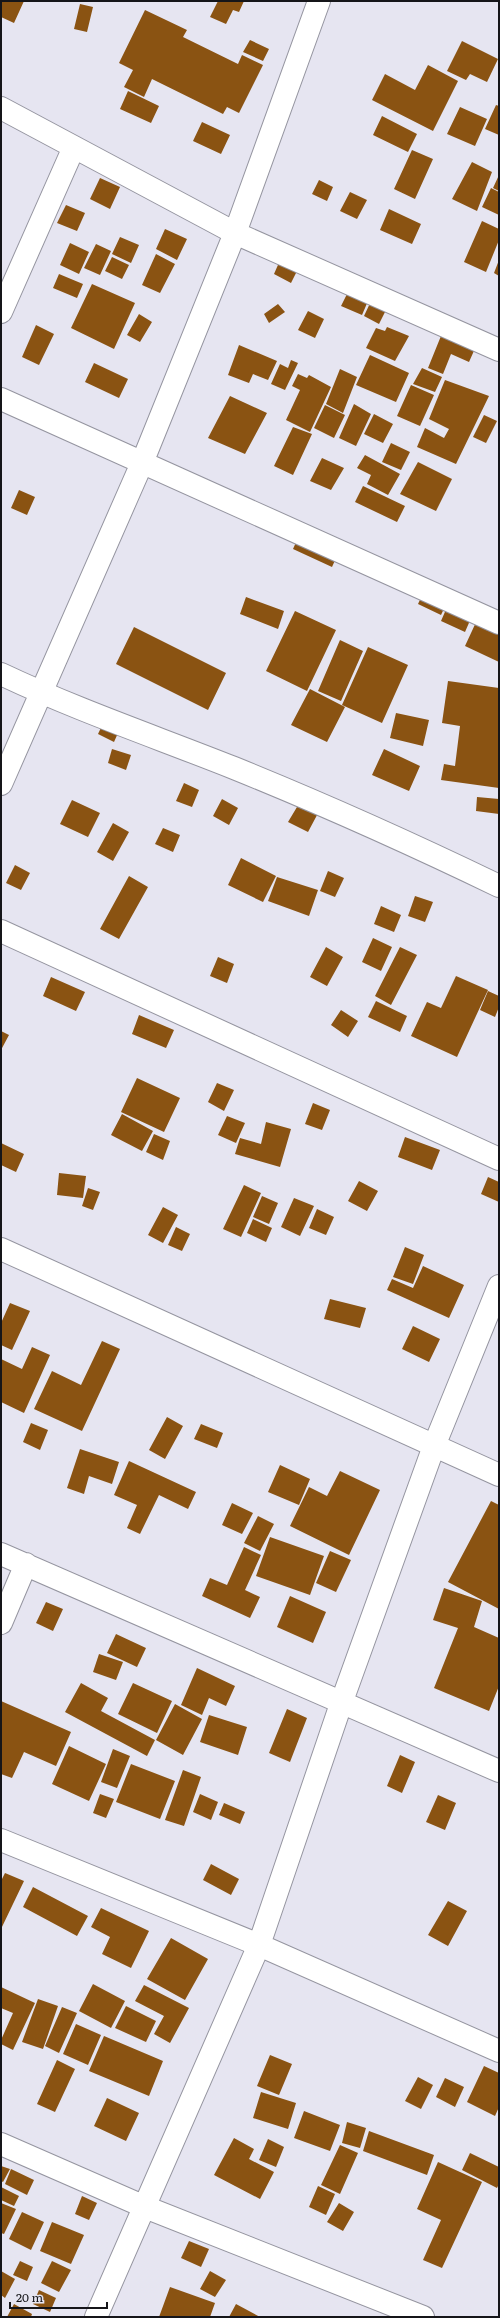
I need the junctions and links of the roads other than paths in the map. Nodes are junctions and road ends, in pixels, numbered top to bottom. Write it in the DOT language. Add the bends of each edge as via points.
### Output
graph roads {
  1 [pos="319,1"];
  2 [pos="1,108"];
  3 [pos="74,147"];
  4 [pos="235,233"];
  5 [pos="1,312"];
  6 [pos="499,350"];
  7 [pos="1,399"];
  8 [pos="142,463"];
  9 [pos="499,623"];
  10 [pos="1,674"];
  11 [pos="40,692"];
  12 [pos="1,784"];
  13 [pos="499,886"];
  14 [pos="1,931"];
  15 [pos="499,1159"];
  16 [pos="1,1249"];
  17 [pos="499,1286"];
  18 [pos="434,1446"];
  19 [pos="499,1475"];
  20 [pos="1,1554"];
  21 [pos="26,1564"];
  22 [pos="1,1623"];
  23 [pos="342,1701"];
  24 [pos="499,1771"];
  25 [pos="1,1840"];
  26 [pos="259,1945"];
  27 [pos="499,2051"];
  28 [pos="1,2144"];
  29 [pos="145,2207"];
  30 [pos="96,2317"];
  31 [pos="423,2317"];
  1 -- 4 [label="street"];
  2 -- 3 [label="street"];
  3 -- 4 [label="street"];
  3 -- 5 [label="street"];
  4 -- 6 [label="street"];
  4 -- 8 [label="street"];
  7 -- 8 [label="street"];
  8 -- 9 [label="street"];
  8 -- 11 [label="street"];
  10 -- 11 [label="street"];
  11 -- 12 [label="street"];
  11 -- 13 [label="street" via="236,769"];
  14 -- 15 [label="street"];
  16 -- 18 [label="street"];
  17 -- 18 [label="street"];
  18 -- 19 [label="street"];
  18 -- 23 [label="street"];
  20 -- 21 [label="street"];
  21 -- 22 [label="street"];
  21 -- 23 [label="street"];
  23 -- 24 [label="street"];
  23 -- 26 [label="street"];
  25 -- 26 [label="street"];
  26 -- 27 [label="street"];
  26 -- 29 [label="street"];
  28 -- 29 [label="street"];
  29 -- 30 [label="street"];
  29 -- 31 [label="street"];
}
